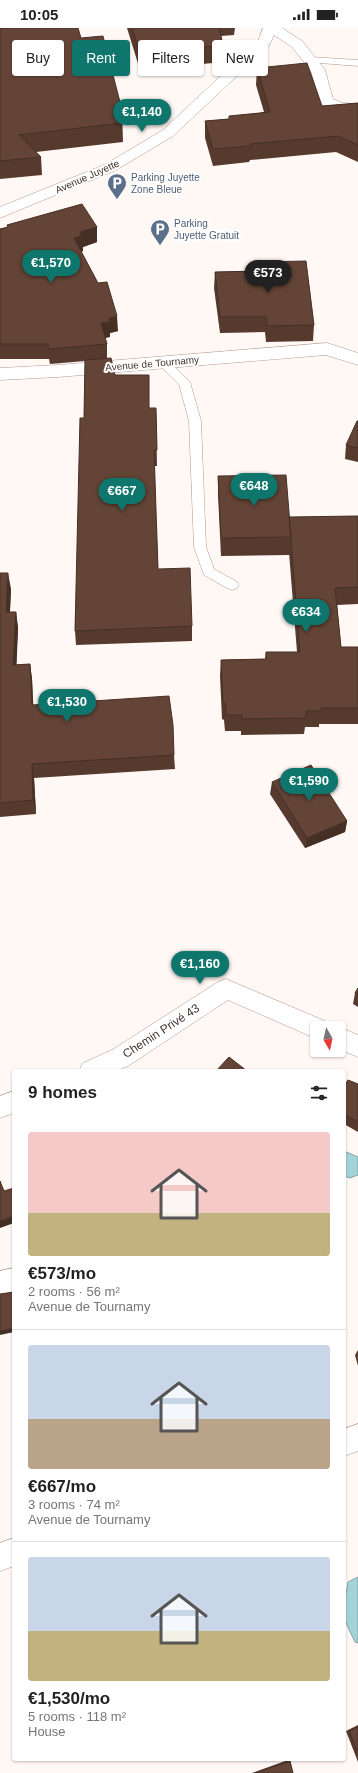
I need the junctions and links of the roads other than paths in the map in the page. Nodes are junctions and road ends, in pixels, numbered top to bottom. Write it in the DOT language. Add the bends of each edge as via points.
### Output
graph roads {
  1 [pos="270,28"];
  2 [pos="273,28"];
  3 [pos="310,60"];
  4 [pos="358,63"];
  5 [pos="358,108"];
  6 [pos="0,213"];
  7 [pos="358,359"];
  8 [pos="162,362"];
  9 [pos="0,374"];
  10 [pos="232,585"];
  11 [pos="310,1025"];
  12 [pos="346,1041"];
  13 [pos="358,1046"];
  14 [pos="95,1069"];
  15 [pos="12,1103"];
  16 [pos="0,1107"];
  17 [pos="12,1281"];
  18 [pos="0,1284"];
  19 [pos="358,1437"];
  20 [pos="346,1442"];
  21 [pos="12,1553"];
  22 [pos="0,1557"];
  1 -- 6 [label="street, Avenue Juyette" via="264,43 168,133 111,167"];
  2 -- 3 [label="street" via="297,44"];
  3 -- 4 [label="lane"];
  3 -- 5 [label="street" via="318,70 326,102"];
  7 -- 8 [label="street, Avenue de Tournamy" via="327,349"];
  8 -- 9 [label="street, Avenue de Tournamy"];
  8 -- 10 [label="lane" via="184,382 195,421 200,547 209,572"];
  11 -- 14 [label="street, Chemin Privé 43" via="226,989 120,1058"];
  12 -- 13 [label="street"];
  15 -- 16 [label="street"];
  17 -- 18 [label="street"];
  19 -- 20 [label="street"];
  21 -- 22 [label="street"];
}
